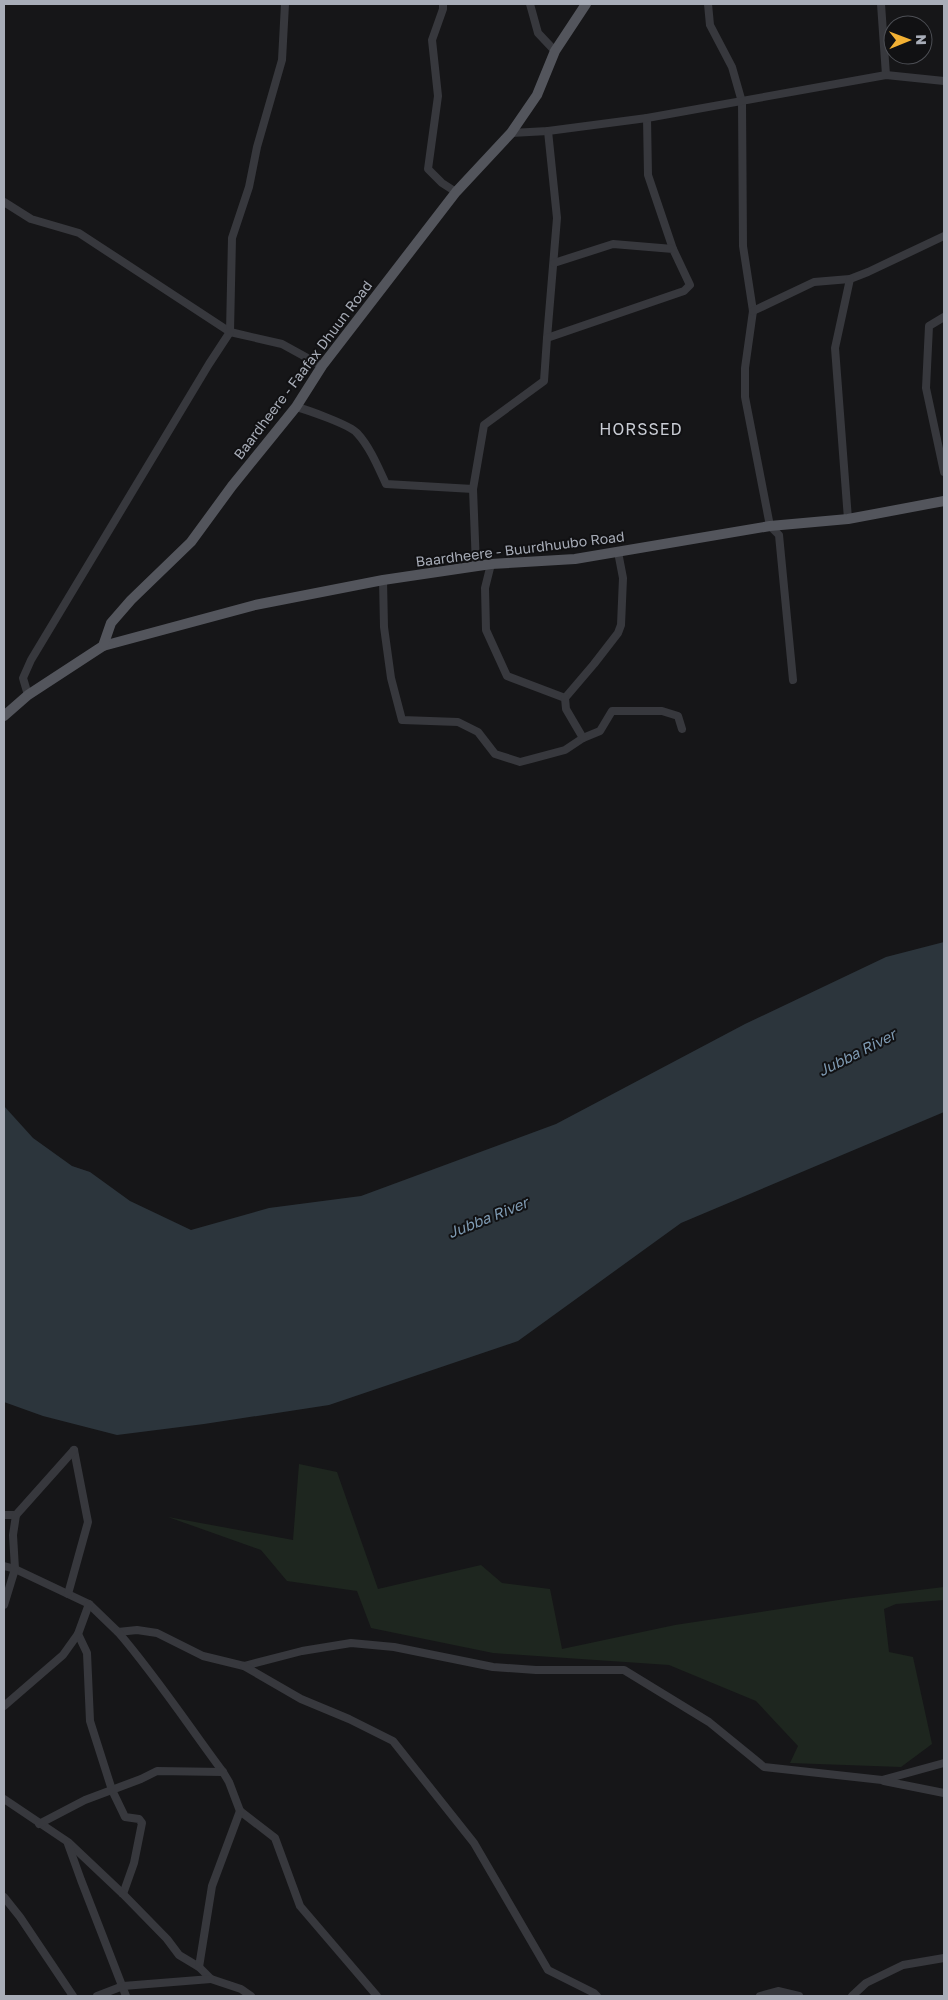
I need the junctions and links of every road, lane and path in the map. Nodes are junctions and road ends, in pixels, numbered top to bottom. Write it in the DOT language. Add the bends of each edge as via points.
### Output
graph roads {
  1 [pos="285,4"];
  2 [pos="443,4"];
  3 [pos="530,4"];
  4 [pos="586,4"];
  5 [pos="708,4"];
  6 [pos="880,4"];
  7 [pos="555,50"];
  8 [pos="886,75"];
  9 [pos="944,81"];
  10 [pos="742,102"];
  11 [pos="647,118"];
  12 [pos="548,130"];
  13 [pos="511,133"];
  14 [pos="456,192"];
  15 [pos="4,202"];
  16 [pos="944,237"];
  17 [pos="673,249"];
  18 [pos="554,263"];
  19 [pos="850,279"];
  20 [pos="753,311"];
  21 [pos="944,317"];
  22 [pos="230,332"];
  23 [pos="548,338"];
  24 [pos="322,366"];
  25 [pos="296,407"];
  26 [pos="944,472"];
  27 [pos="473,490"];
  28 [pos="944,501"];
  29 [pos="848,518"];
  30 [pos="770,526"];
  31 [pos="618,552"];
  32 [pos="491,564"];
  33 [pos="476,566"];
  34 [pos="383,580"];
  35 [pos="103,646"];
  36 [pos="793,680"];
  37 [pos="28,695"];
  38 [pos="565,698"];
  39 [pos="4,716"];
  40 [pos="682,729"];
  41 [pos="582,738"];
  42 [pos="4,1515"];
  43 [pos="16,1515"];
  44 [pos="4,1566"];
  45 [pos="15,1570"];
  46 [pos="68,1594"];
  47 [pos="89,1604"];
  48 [pos="4,1606"];
  49 [pos="118,1632"];
  50 [pos="78,1634"];
  51 [pos="244,1666"];
  52 [pos="4,1706"];
  53 [pos="944,1763"];
  54 [pos="224,1772"];
  55 [pos="882,1780"];
  56 [pos="112,1790"];
  57 [pos="944,1793"];
  58 [pos="4,1799"];
  59 [pos="240,1811"];
  60 [pos="39,1824"];
  61 [pos="68,1842"];
  62 [pos="123,1894"];
  63 [pos="4,1897"];
  64 [pos="944,1958"];
  65 [pos="199,1968"];
  66 [pos="211,1980"];
  67 [pos="123,1986"];
  68 [pos="73,1996"];
  69 [pos="97,1996"];
  70 [pos="126,1996"];
  71 [pos="251,1996"];
  72 [pos="376,1996"];
  73 [pos="597,1996"];
  74 [pos="760,1996"];
  75 [pos="799,1996"];
  76 [pos="852,1996"];
  1 -- 22 [label="street" via="282,60 249,187 232,238"];
  2 -- 14 [label="street" via="432,40 438,96 428,170"];
  3 -- 7 [label="street" via="538,33"];
  4 -- 7 [label="main road, Baardheere - Faafax Dhuun Road"];
  5 -- 10 [label="street" via="710,25 732,67"];
  6 -- 8 [label="street"];
  7 -- 13 [label="main road, Baardheere - Faafax Dhuun Road" via="537,95"];
  8 -- 9 [label="street"];
  8 -- 10 [label="street"];
  10 -- 11 [label="street"];
  10 -- 20 [label="street" via="744,246"];
  11 -- 12 [label="street"];
  11 -- 17 [label="street" via="648,176"];
  12 -- 13 [label="street"];
  12 -- 18 [label="street" via="556,218"];
  13 -- 14 [label="main road, Baardheere - Faafax Dhuun Road"];
  14 -- 24 [label="main road, Baardheere - Faafax Dhuun Road"];
  15 -- 22 [label="street" via="31,219 79,233"];
  16 -- 19 [label="street"];
  17 -- 18 [label="street" via="613,244"];
  17 -- 23 [label="street" via="690,285 684,291"];
  18 -- 23 [label="street"];
  19 -- 20 [label="street" via="814,282"];
  19 -- 29 [label="street" via="835,348"];
  20 -- 30 [label="street" via="745,368 745,397"];
  21 -- 26 [label="street" via="930,326 926,388"];
  22 -- 24 [label="street" via="282,344"];
  22 -- 37 [label="street" via="31,660 23,678"];
  23 -- 27 [label="street" via="544,382 484,425"];
  24 -- 25 [label="main road, Baardheere - Faafax Dhuun Road"];
  25 -- 27 [label="street" via="356,431 386,484"];
  25 -- 35 [label="main road, Baardheere - Faafax Dhuun Road" via="191,542 111,623"];
  27 -- 33 [label="street"];
  28 -- 29 [label="main road, Baardheere - Buurdhuubo Road"];
  29 -- 30 [label="main road, Baardheere - Buurdhuubo Road"];
  30 -- 31 [label="main road, Baardheere - Buurdhuubo Road"];
  30 -- 36 [label="street" via="778,535"];
  31 -- 32 [label="main road, Baardheere - Buurdhuubo Road" via="575,559"];
  31 -- 38 [label="street" via="623,578 621,625 612,641"];
  32 -- 33 [label="main road, Baardheere - Buurdhuubo Road"];
  32 -- 38 [label="street" via="485,588 486,630 507,676"];
  33 -- 34 [label="main road, Baardheere - Buurdhuubo Road"];
  34 -- 35 [label="main road, Baardheere - Buurdhuubo Road" via="255,605"];
  34 -- 41 [label="street" via="384,627 402,720 458,722 478,732 495,754 520,762 565,750"];
  35 -- 37 [label="main road"];
  37 -- 39 [label="main road"];
  38 -- 41 [label="street" via="566,710"];
  40 -- 41 [label="street" via="678,716 662,711 612,711 600,731"];
  42 -- 43 [label="street"];
  43 -- 45 [label="street" via="13,1535"];
  43 -- 46 [label="street" via="74,1450 88,1522"];
  44 -- 45 [label="street"];
  45 -- 46 [label="street"];
  45 -- 48 [label="street"];
  46 -- 47 [label="street"];
  47 -- 49 [label="street"];
  47 -- 50 [label="street"];
  49 -- 51 [label="street" via="157,1633 203,1656"];
  49 -- 54 [label="street"];
  50 -- 52 [label="street" via="63,1655"];
  50 -- 56 [label="street" via="87,1654 90,1721"];
  51 -- 55 [label="street" via="350,1643 394,1647 493,1666 536,1670 624,1670 710,1722 764,1767"];
  51 -- 73 [label="street" via="301,1699 393,1740 474,1843 548,1970"];
  53 -- 55 [label="street"];
  54 -- 56 [label="street" via="156,1771"];
  54 -- 59 [label="street"];
  55 -- 57 [label="street"];
  56 -- 60 [label="street"];
  56 -- 62 [label="street" via="125,1817 139,1818 142,1823 134,1863"];
  58 -- 60 [label="street"];
  59 -- 65 [label="street" via="212,1886"];
  59 -- 72 [label="street" via="275,1838 300,1906"];
  60 -- 61 [label="street"];
  61 -- 62 [label="street"];
  61 -- 67 [label="street"];
  62 -- 65 [label="street" via="180,1956"];
  63 -- 68 [label="street"];
  64 -- 76 [label="street" via="904,1965 866,1983"];
  65 -- 66 [label="street"];
  66 -- 67 [label="street"];
  66 -- 71 [label="street" via="241,1989"];
  67 -- 69 [label="street"];
  67 -- 70 [label="street"];
  74 -- 75 [label="street" via="778,1991"];
}
